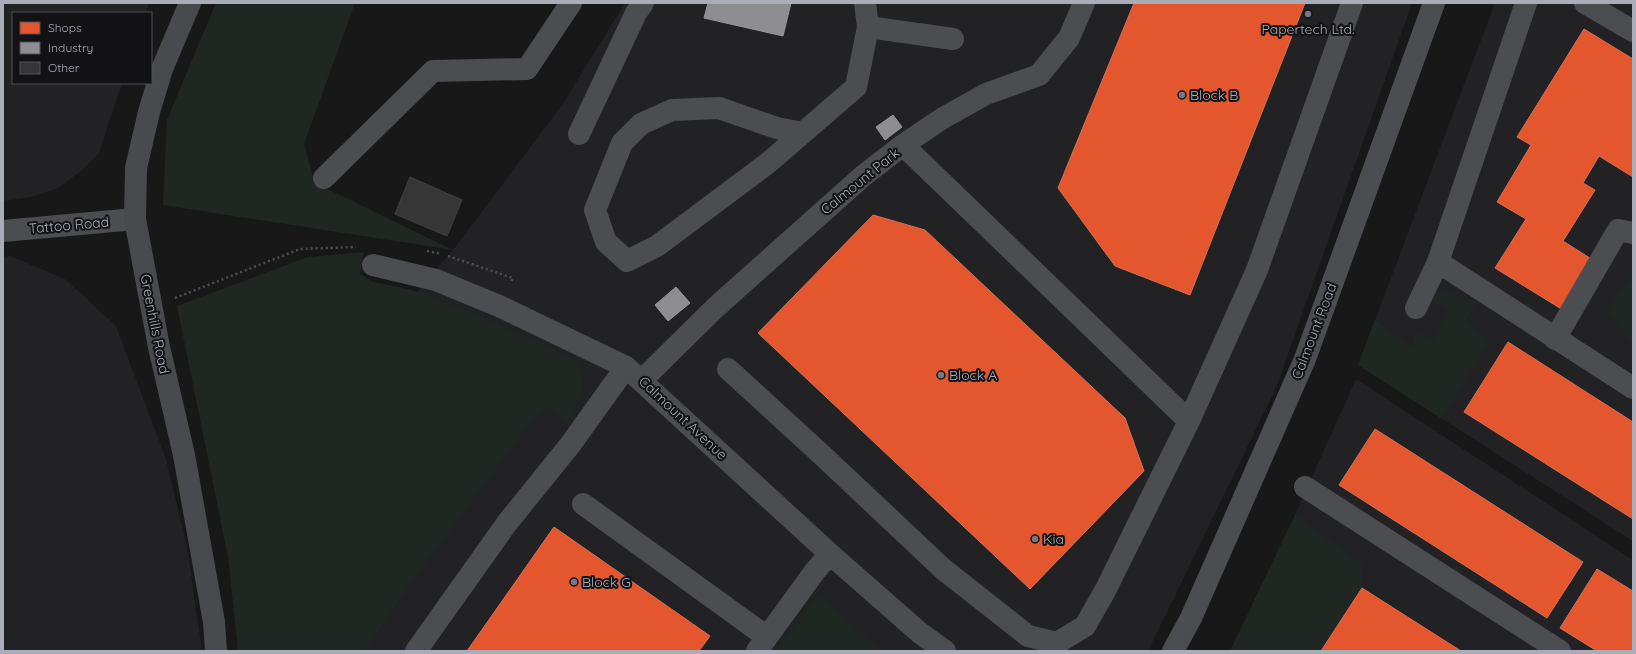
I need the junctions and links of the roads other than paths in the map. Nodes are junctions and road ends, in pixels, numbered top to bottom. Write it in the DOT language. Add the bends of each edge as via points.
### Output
graph roads {
  1 [pos="190,3"];
  2 [pos="571,3"];
  3 [pos="643,3"];
  4 [pos="865,3"];
  5 [pos="1084,3"];
  6 [pos="1352,3"];
  7 [pos="1434,3"];
  8 [pos="1526,3"];
  9 [pos="1585,3"];
  10 [pos="868,27"];
  11 [pos="1633,31"];
  12 [pos="952,39"];
  13 [pos="803,133"];
  14 [pos="579,134"];
  15 [pos="903,145"];
  16 [pos="324,178"];
  17 [pos="135,219"];
  18 [pos="3,231"];
  19 [pos="1633,233"];
  20 [pos="1438,262"];
  21 [pos="373,265"];
  22 [pos="1416,308"];
  23 [pos="1555,339"];
  24 [pos="728,369"];
  25 [pos="634,373"];
  26 [pos="1633,388"];
  27 [pos="1189,421"];
  28 [pos="1305,487"];
  29 [pos="583,504"];
  30 [pos="830,554"];
  31 [pos="762,644"];
  32 [pos="216,651"];
  33 [pos="416,651"];
  34 [pos="945,651"];
  35 [pos="1173,651"];
  36 [pos="1560,651"];
  1 -- 17 [label="main road, Greenhills Road" via="162,69 149,112 136,168"];
  2 -- 16 [label="street" via="527,69 433,71"];
  3 -- 14 [label="street"];
  4 -- 10 [label="street"];
  5 -- 15 [label="street, Calmount Park" via="1069,38 1039,74 986,94 943,118"];
  6 -- 27 [label="street" via="1257,270"];
  7 -- 35 [label="street, Calmount Road" via="1305,359 1191,618"];
  8 -- 20 [label="street"];
  9 -- 11 [label="street"];
  10 -- 12 [label="street"];
  10 -- 13 [label="street" via="856,87"];
  13 -- 13 [label="street" via="768,163 657,246 627,261 606,242 595,210 622,143 641,124 672,110 719,108 778,128"];
  15 -- 25 [label="street, Calmount Park" via="808,223 715,308"];
  15 -- 27 [label="street"];
  17 -- 18 [label="street, Tattoo Road"];
  17 -- 32 [label="main road, Greenhills Road" via="159,347 184,455 207,579"];
  19 -- 23 [label="street" via="1618,230"];
  20 -- 22 [label="street"];
  20 -- 23 [label="street"];
  21 -- 25 [label="street, Calmount Avenue" via="436,280 499,306"];
  23 -- 26 [label="street"];
  24 -- 27 [label="street" via="943,569 1028,636 1057,643 1085,626 1105,592"];
  25 -- 30 [label="street, Calmount Avenue"];
  25 -- 33 [label="street, Calmount Park" via="570,445 507,523"];
  28 -- 36 [label="street"];
  29 -- 31 [label="street"];
  30 -- 31 [label="street"];
  30 -- 34 [label="street, Calmount Avenue" via="920,633"];
}
